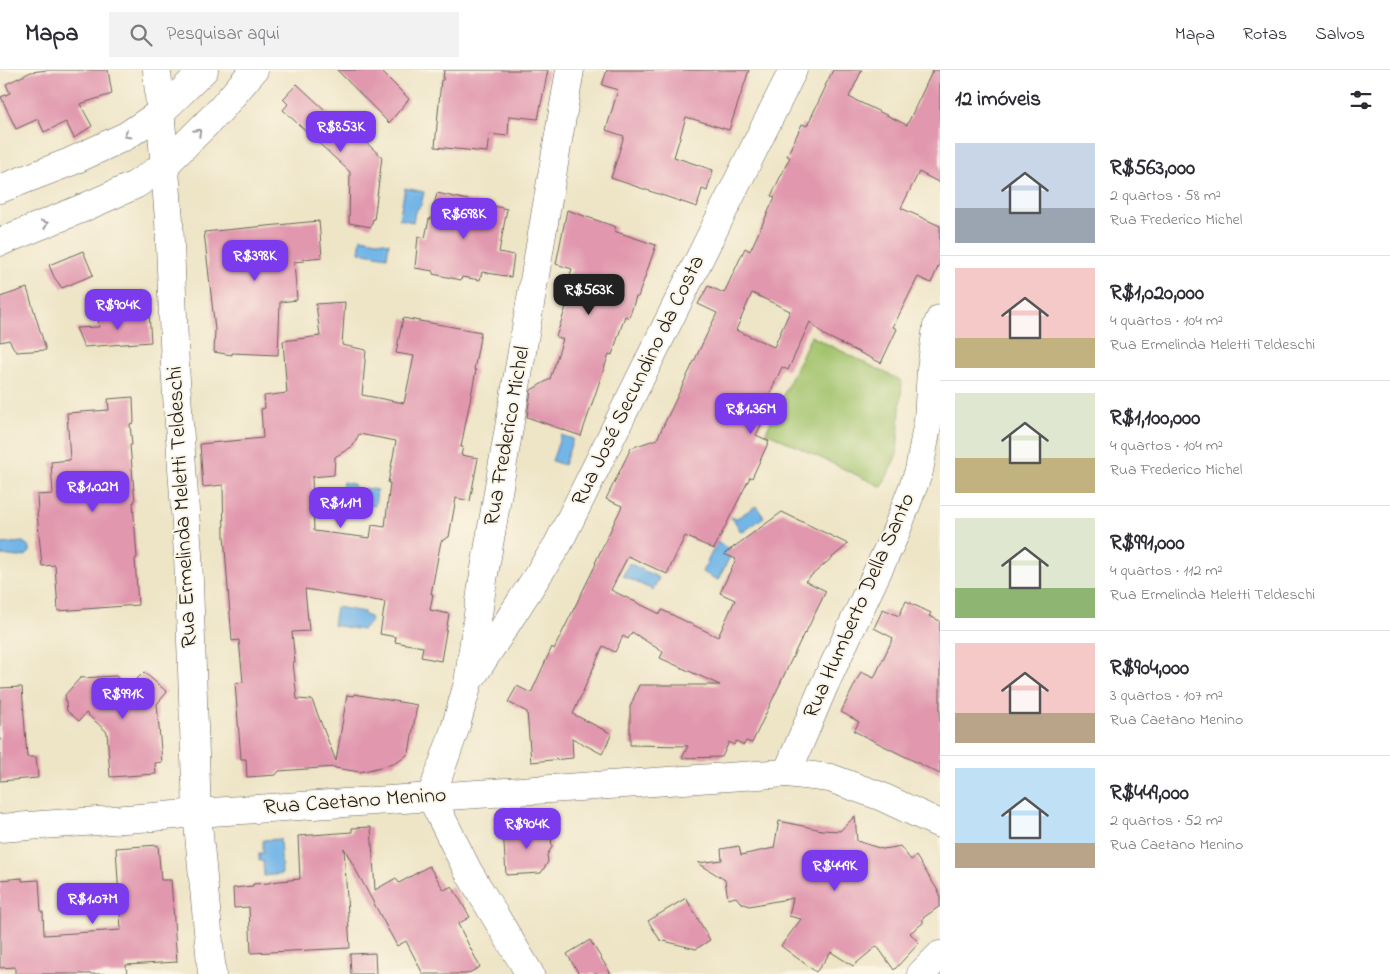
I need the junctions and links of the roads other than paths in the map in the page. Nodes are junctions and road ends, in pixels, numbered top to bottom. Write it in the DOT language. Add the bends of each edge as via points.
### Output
graph roads {
  1 [pos="156,70"];
  2 [pos="204,70"];
  3 [pos="254,70"];
  4 [pos="570,70"];
  5 [pos="793,70"];
  6 [pos="160,113"];
  7 [pos="165,165"];
  8 [pos="0,189"];
  9 [pos="0,242"];
  10 [pos="940,319"];
  11 [pos="468,682"];
  12 [pos="787,773"];
  13 [pos="431,797"];
  14 [pos="197,813"];
  15 [pos="940,824"];
  16 [pos="0,828"];
  17 [pos="940,955"];
  18 [pos="212,974"];
  19 [pos="530,974"];
  20 [pos="921,974"];
  1 -- 6 [label="street, Rua Ermelinda Meletti Teldeschi"];
  2 -- 6 [label="street"];
  7 -- 3 [label="street, one-way" via="221,109"];
  4 -- 11 [label="street, Rua Frederico Michel"];
  5 -- 11 [label="street, Rua José Secundino da Costa" via="558,544"];
  6 -- 7 [label="street, Rua Ermelinda Meletti Teldeschi"];
  6 -- 8 [label="street, one-way" via="126,136"];
  9 -- 7 [label="street, one-way" via="135,185"];
  7 -- 14 [label="street, Rua Ermelinda Meletti Teldeschi" via="188,554"];
  10 -- 12 [label="street, Rua Humberto Della Santo" via="919,471 895,534"];
  11 -- 13 [label="street, Rua Frederico Michel"];
  12 -- 13 [label="street, Rua Caetano Menino"];
  12 -- 15 [label="street, Rua Caetano Menino" via="830,778 880,796"];
  13 -- 14 [label="street, Rua Caetano Menino"];
  13 -- 19 [label="street" via="468,871"];
  14 -- 16 [label="street, Rua Caetano Menino"];
  14 -- 18 [label="street, Rua Ermelinda Meletti Teldeschi"];
  17 -- 20 [label="street"];
}
